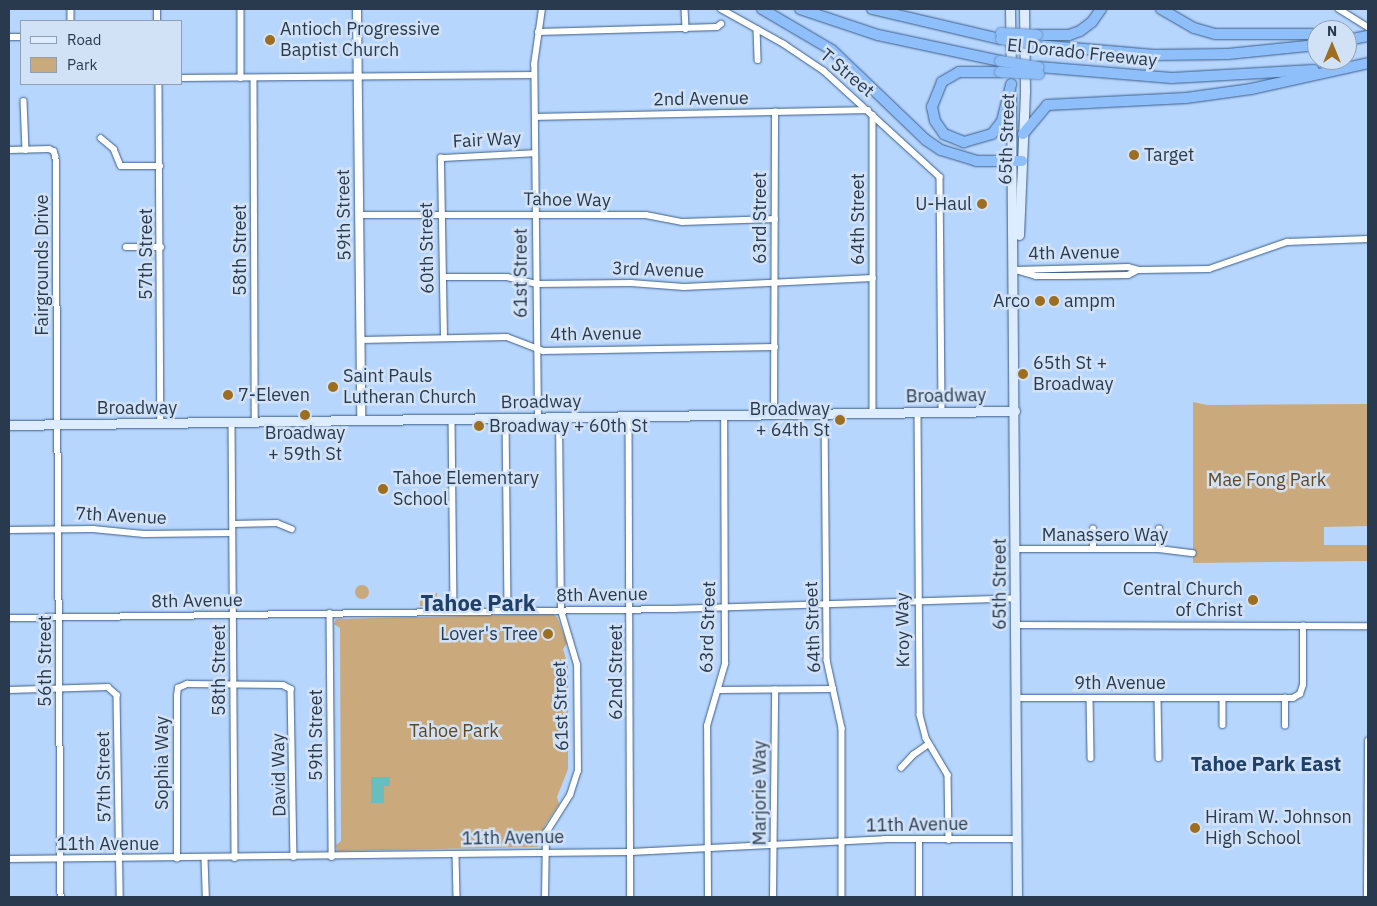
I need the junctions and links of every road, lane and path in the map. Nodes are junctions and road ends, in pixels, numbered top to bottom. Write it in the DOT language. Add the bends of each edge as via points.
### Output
graph roads {
  1 [pos="241,9"];
  2 [pos="357,9"];
  3 [pos="542,9"];
  4 [pos="685,9"];
  5 [pos="721,9"];
  6 [pos="762,9"];
  7 [pos="800,9"];
  8 [pos="872,9"];
  9 [pos="1010,9"];
  10 [pos="1024,9"];
  11 [pos="1101,9"];
  12 [pos="1161,9"];
  13 [pos="1339,9"];
  14 [pos="721,24"];
  15 [pos="1368,27"];
  16 [pos="686,29"];
  17 [pos="757,29"];
  18 [pos="538,32"];
  19 [pos="1307,34"];
  20 [pos="1037,40"];
  21 [pos="1307,46"];
  22 [pos="758,60"];
  23 [pos="1000,67"];
  24 [pos="1308,70"];
  25 [pos="1331,70"];
  26 [pos="534,76"];
  27 [pos="358,77"];
  28 [pos="182,78"];
  29 [pos="241,78"];
  30 [pos="254,78"];
  31 [pos="1011,84"];
  32 [pos="159,85"];
  33 [pos="24,101"];
  34 [pos="775,112"];
  35 [pos="871,112"];
  36 [pos="535,117"];
  37 [pos="1023,134"];
  38 [pos="100,138"];
  39 [pos="9,150"];
  40 [pos="26,150"];
  41 [pos="535,153"];
  42 [pos="441,158"];
  43 [pos="1022,161"];
  44 [pos="1012,162"];
  45 [pos="160,166"];
  46 [pos="359,215"];
  47 [pos="442,215"];
  48 [pos="536,217"];
  49 [pos="775,219"];
  50 [pos="1368,239"];
  51 [pos="126,247"];
  52 [pos="161,247"];
  53 [pos="1015,270"];
  54 [pos="443,277"];
  55 [pos="873,278"];
  56 [pos="536,284"];
  57 [pos="775,284"];
  58 [pos="444,338"];
  59 [pos="361,340"];
  60 [pos="774,347"];
  61 [pos="536,348"];
  62 [pos="1015,411"];
  63 [pos="918,412"];
  64 [pos="942,412"];
  65 [pos="873,413"];
  66 [pos="825,414"];
  67 [pos="724,415"];
  68 [pos="774,415"];
  69 [pos="629,417"];
  70 [pos="506,418"];
  71 [pos="538,418"];
  72 [pos="559,418"];
  73 [pos="452,419"];
  74 [pos="361,420"];
  75 [pos="232,422"];
  76 [pos="256,422"];
  77 [pos="58,424"];
  78 [pos="161,424"];
  79 [pos="9,425"];
  80 [pos="233,524"];
  81 [pos="58,529"];
  82 [pos="292,529"];
  83 [pos="1093,529"];
  84 [pos="1160,529"];
  85 [pos="9,530"];
  86 [pos="232,533"];
  87 [pos="1016,549"];
  88 [pos="1092,549"];
  89 [pos="1159,549"];
  90 [pos="1193,554"];
  91 [pos="1016,598"];
  92 [pos="917,600"];
  93 [pos="826,602"];
  94 [pos="724,606"];
  95 [pos="630,610"];
  96 [pos="508,611"];
  97 [pos="561,611"];
  98 [pos="454,612"];
  99 [pos="330,613"];
  100 [pos="233,616"];
  101 [pos="9,618"];
  102 [pos="60,618"];
  103 [pos="1016,625"];
  104 [pos="1303,626"];
  105 [pos="1368,626"];
  106 [pos="234,684"];
  107 [pos="60,688"];
  108 [pos="833,689"];
  109 [pos="9,690"];
  110 [pos="718,690"];
  111 [pos="775,690"];
  112 [pos="1016,698"];
  113 [pos="1090,698"];
  114 [pos="1158,698"];
  115 [pos="1223,698"];
  116 [pos="1285,698"];
  117 [pos="1223,725"];
  118 [pos="1285,726"];
  119 [pos="1368,741"];
  120 [pos="929,744"];
  121 [pos="1091,758"];
  122 [pos="1159,758"];
  123 [pos="901,768"];
  124 [pos="1368,789"];
  125 [pos="1017,839"];
  126 [pos="919,840"];
  127 [pos="949,840"];
  128 [pos="842,842"];
  129 [pos="776,846"];
  130 [pos="709,849"];
  131 [pos="632,852"];
  132 [pos="1368,852"];
  133 [pos="543,853"];
  134 [pos="456,854"];
  135 [pos="332,856"];
  136 [pos="234,858"];
  137 [pos="294,858"];
  138 [pos="177,859"];
  139 [pos="205,859"];
  140 [pos="9,860"];
  141 [pos="61,860"];
  142 [pos="120,860"];
  143 [pos="61,897"];
  144 [pos="120,897"];
  145 [pos="206,897"];
  146 [pos="457,897"];
  147 [pos="544,897"];
  148 [pos="631,897"];
  149 [pos="708,897"];
  150 [pos="773,897"];
  151 [pos="842,897"];
  152 [pos="919,897"];
  153 [pos="1017,897"];
  154 [pos="1367,897"];
  1 -- 29 [label="street"];
  2 -- 27 [label="street, 59th Street"];
  3 -- 18 [label="street, 61st Street"];
  4 -- 16 [label="street"];
  5 -- 17 [label="street, T Street"];
  6 -- 44 [label="highway" via="832,50 926,140 941,150 976,161"];
  7 -- 23 [label="highway, El Dorado Freeway" via="878,35"];
  8 -- 20 [label="highway, El Dorado Freeway, bridge" via="950,29"];
  9 -- 31 [label="main road, 65th Street"];
  10 -- 37 [label="main road, 65th Street"];
  11 -- 20 [label="highway" via="1080,31"];
  12 -- 19 [label="highway" via="1194,28 1215,34"];
  13 -- 15 [label="street"];
  14 -- 16 [label="street" via="717,28"];
  16 -- 18 [label="street"];
  17 -- 22 [label="street"];
  17 -- 35 [label="street, T Street" via="813,63"];
  18 -- 26 [label="street, 61st Street"];
  20 -- 21 [label="highway, El Dorado Freeway" via="1155,55 1228,54"];
  23 -- 24 [label="highway, El Dorado Freeway, bridge" via="1223,77"];
  23 -- 31 [label="highway" via="958,72 942,82 932,107 935,121 944,134 964,142 992,134 1002,121"];
  25 -- 37 [label="highway" via="1251,89 1186,98 1047,105"];
  26 -- 27 [label="street"];
  26 -- 36 [label="street, 61st Street"];
  27 -- 30 [label="street"];
  27 -- 46 [label="street, 59th Street"];
  28 -- 29 [label="street"];
  29 -- 30 [label="street"];
  30 -- 76 [label="street, 58th Street"];
  31 -- 44 [label="main road, 65th Street"];
  32 -- 45 [label="street, 57th Street"];
  33 -- 40 [label="street"];
  34 -- 35 [label="street, 2nd Avenue"];
  34 -- 36 [label="street, 2nd Avenue"];
  34 -- 49 [label="street, 63rd Street"];
  35 -- 55 [label="street, 64th Street"];
  35 -- 64 [label="street, T Street" via="940,177"];
  36 -- 41 [label="street, 61st Street"];
  37 -- 43 [label="main road, 65th Street"];
  38 -- 45 [label="street" via="114,149 121,166"];
  39 -- 40 [label="street, Fairgrounds Drive"];
  40 -- 77 [label="street, Fairgrounds Drive" via="52,150 56,157"];
  41 -- 42 [label="street, Fair Way"];
  41 -- 48 [label="street, 61st Street"];
  42 -- 47 [label="street, 60th Street"];
  43 -- 44 [label="highway"];
  43 -- 53 [label="main road, 65th Street"];
  44 -- 53 [label="main road, 65th Street"];
  45 -- 52 [label="street, 57th Street"];
  46 -- 47 [label="street, Tahoe Way"];
  46 -- 59 [label="street, 59th Street"];
  47 -- 48 [label="street, Tahoe Way"];
  47 -- 54 [label="street, 60th Street"];
  48 -- 49 [label="street, Tahoe Way" via="646,215 682,222"];
  48 -- 56 [label="street, 61st Street"];
  49 -- 57 [label="street, 63rd Street"];
  50 -- 53 [label="street, 4th Avenue" via="1287,242 1209,269 1139,270 1128,275 1036,276"];
  51 -- 52 [label="street"];
  52 -- 78 [label="street, 57th Street"];
  53 -- 62 [label="main road, 65th Street"];
  54 -- 56 [label="street, 3rd Avenue" via="507,277"];
  54 -- 58 [label="street, 60th Street"];
  55 -- 57 [label="street, 3rd Avenue"];
  55 -- 65 [label="street, 64th Street"];
  56 -- 57 [label="street, 3rd Avenue" via="631,283 684,287"];
  56 -- 61 [label="street, 61st Street"];
  57 -- 60 [label="street, 63rd Street"];
  58 -- 59 [label="street, 4th Avenue"];
  58 -- 61 [label="street, 4th Avenue" via="507,337"];
  59 -- 74 [label="street, 59th Street"];
  60 -- 61 [label="street, 4th Avenue"];
  60 -- 68 [label="street, 63rd Street"];
  61 -- 71 [label="street, 61st Street"];
  62 -- 64 [label="main road, Broadway"];
  62 -- 87 [label="main road, 65th Street"];
  63 -- 64 [label="main road, Broadway"];
  63 -- 65 [label="main road, Broadway"];
  63 -- 92 [label="street, Kroy Way"];
  65 -- 66 [label="main road, Broadway"];
  66 -- 68 [label="main road, Broadway"];
  66 -- 93 [label="street, 64th Street"];
  67 -- 68 [label="main road, Broadway"];
  67 -- 69 [label="main road, Broadway"];
  67 -- 94 [label="street, 63rd Street"];
  69 -- 72 [label="main road, Broadway"];
  69 -- 95 [label="street, 62nd Street"];
  70 -- 71 [label="main road, Broadway"];
  70 -- 73 [label="main road, Broadway"];
  70 -- 96 [label="street"];
  71 -- 72 [label="main road, Broadway"];
  72 -- 97 [label="street, 61st Street"];
  73 -- 74 [label="main road, Broadway"];
  73 -- 98 [label="street"];
  74 -- 76 [label="main road, Broadway"];
  75 -- 76 [label="main road, Broadway"];
  75 -- 78 [label="main road, Broadway"];
  75 -- 80 [label="street, 58th Street"];
  77 -- 78 [label="main road, Broadway"];
  77 -- 79 [label="main road, Broadway"];
  77 -- 81 [label="street, 56th Street"];
  80 -- 82 [label="street" via="277,523"];
  80 -- 86 [label="street, 58th Street"];
  81 -- 85 [label="street, 7th Avenue"];
  81 -- 86 [label="street, 7th Avenue" via="144,534"];
  81 -- 102 [label="street, 56th Street"];
  83 -- 88 [label="street"];
  84 -- 89 [label="street"];
  86 -- 100 [label="street, 58th Street"];
  87 -- 88 [label="street, Manassero Way"];
  87 -- 91 [label="main road, 65th Street"];
  88 -- 89 [label="street, Manassero Way"];
  89 -- 90 [label="street, Manassero Way"];
  91 -- 92 [label="street, 8th Avenue"];
  91 -- 103 [label="main road, 65th Street"];
  92 -- 93 [label="street, 8th Avenue"];
  92 -- 120 [label="street, Kroy Way" via="920,715"];
  93 -- 94 [label="street, 8th Avenue"];
  93 -- 108 [label="street, 64th Street" via="826,660"];
  94 -- 95 [label="street, 8th Avenue"];
  94 -- 110 [label="street, 63rd Street" via="725,664"];
  95 -- 97 [label="street, 8th Avenue"];
  95 -- 131 [label="street, 62nd Street"];
  96 -- 97 [label="street, 8th Avenue"];
  96 -- 98 [label="street, 8th Avenue"];
  97 -- 133 [label="street, 61st Street" via="577,665 578,771 570,795 549,826"];
  98 -- 99 [label="street, 8th Avenue"];
  99 -- 100 [label="street, 8th Avenue"];
  99 -- 135 [label="street, 59th Street"];
  100 -- 102 [label="street, 8th Avenue"];
  100 -- 106 [label="street, 58th Street"];
  101 -- 102 [label="street, 8th Avenue"];
  102 -- 107 [label="street, 56th Street"];
  103 -- 104 [label="street"];
  103 -- 112 [label="main road, 65th Street"];
  104 -- 105 [label="street"];
  104 -- 116 [label="street" via="1302,690 1296,696"];
  106 -- 136 [label="street, 58th Street"];
  106 -- 137 [label="street, David Way" via="284,685 292,692"];
  106 -- 138 [label="street, Sophia Way" via="187,684 178,688"];
  107 -- 109 [label="street"];
  107 -- 141 [label="street, 56th Street"];
  107 -- 142 [label="street, 57th Street" via="112,689 118,698"];
  108 -- 111 [label="street"];
  108 -- 128 [label="street, 64th Street" via="842,728"];
  110 -- 111 [label="street"];
  110 -- 130 [label="street, 63rd Street" via="707,726"];
  111 -- 129 [label="street, Marjorie Way"];
  112 -- 113 [label="street, 9th Avenue"];
  112 -- 125 [label="main road, 65th Street"];
  113 -- 114 [label="street, 9th Avenue"];
  113 -- 121 [label="street"];
  114 -- 115 [label="street, 9th Avenue"];
  114 -- 122 [label="street"];
  115 -- 116 [label="street, 9th Avenue"];
  115 -- 117 [label="street"];
  116 -- 118 [label="street"];
  119 -- 124 [label="street"];
  120 -- 123 [label="street"];
  120 -- 127 [label="street, Kroy Way" via="948,775"];
  124 -- 132 [label="street"];
  125 -- 127 [label="street, 11th Avenue"];
  125 -- 153 [label="main road, 65th Street"];
  126 -- 127 [label="street, 11th Avenue"];
  126 -- 128 [label="street, 11th Avenue"];
  126 -- 152 [label="street"];
  128 -- 129 [label="street, 11th Avenue"];
  128 -- 151 [label="street, 64th Street"];
  129 -- 130 [label="street, 11th Avenue"];
  129 -- 150 [label="street, Marjorie Way"];
  130 -- 131 [label="street, 11th Avenue"];
  130 -- 149 [label="street, 63rd Street"];
  131 -- 133 [label="street, 11th Avenue"];
  131 -- 148 [label="street, 62nd Street"];
  132 -- 154 [label="street"];
  133 -- 134 [label="street, 11th Avenue"];
  133 -- 147 [label="street, 61st Street"];
  134 -- 135 [label="street, 11th Avenue"];
  134 -- 146 [label="street"];
  135 -- 137 [label="street, 11th Avenue"];
  136 -- 137 [label="street, 11th Avenue"];
  136 -- 139 [label="street, 11th Avenue"];
  138 -- 139 [label="street, 11th Avenue"];
  138 -- 142 [label="street, 11th Avenue"];
  139 -- 145 [label="street"];
  140 -- 141 [label="street, 11th Avenue"];
  141 -- 142 [label="street, 11th Avenue"];
  141 -- 143 [label="street, 56th Street"];
  142 -- 144 [label="street, 57th Street"];
}
